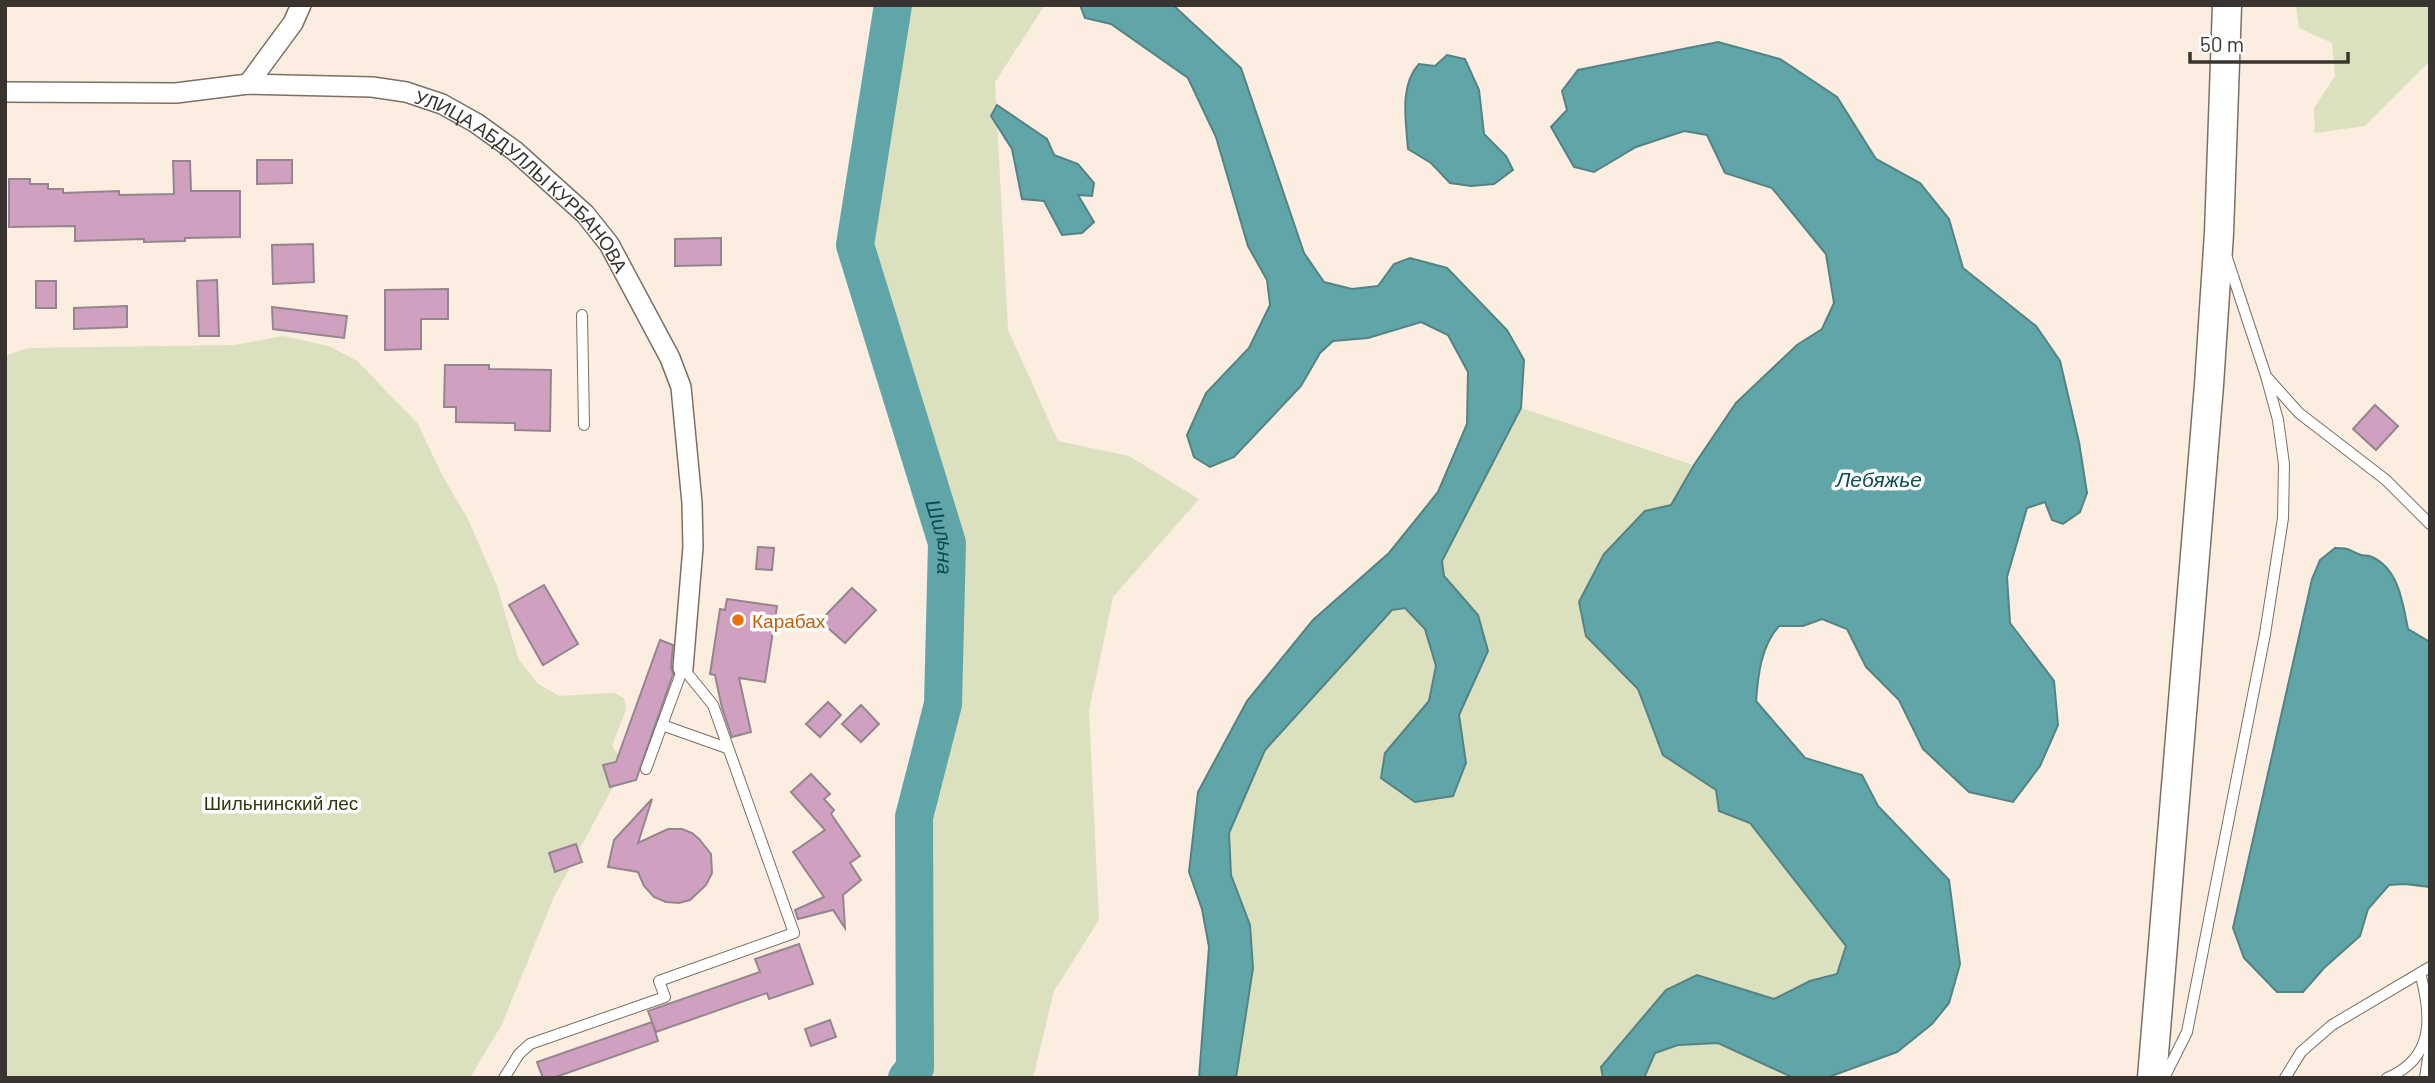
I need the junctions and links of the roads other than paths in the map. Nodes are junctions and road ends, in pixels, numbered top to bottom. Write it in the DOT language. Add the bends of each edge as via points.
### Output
graph roads {
  1 [pos="301,5"];
  2 [pos="2227,5"];
  3 [pos="248,85"];
  4 [pos="5,93"];
  5 [pos="2219,233"];
  6 [pos="582,315"];
  7 [pos="2266,376"];
  8 [pos="584,425"];
  9 [pos="2430,524"];
  10 [pos="683,668"];
  11 [pos="662,725"];
  12 [pos="727,748"];
  13 [pos="646,769"];
  14 [pos="2430,967"];
  15 [pos="2420,973"];
  16 [pos="2427,1038"];
  17 [pos="2429,1059"];
  18 [pos="504,1078"];
  19 [pos="2152,1078"];
  20 [pos="2164,1078"];
  21 [pos="2286,1078"];
  22 [pos="2387,1078"];
  23 [pos="2425,1078"];
  1 -- 3 [label="street"];
  2 -- 5 [label="street"];
  3 -- 4 [label="street, УЛИЦА АБДУЛЛЫ КУРБАНОВА" via="176,93"];
  3 -- 10 [label="street, УЛИЦА АБДУЛЛЫ КУРБАНОВА" via="372,87 442,104 515,151 585,214 609,244 681,387 693,547"];
  5 -- 7 [label="lane"];
  5 -- 19 [label="street"];
  6 -- 8 [label="lane"];
  7 -- 9 [label="lane" via="2299,413 2386,480"];
  7 -- 20 [label="lane" via="2284,464 2283,518 2265,634 2187,1032"];
  10 -- 11 [label="lane"];
  10 -- 12 [label="lane" via="713,705"];
  11 -- 12 [label="lane"];
  11 -- 13 [label="lane"];
  12 -- 18 [label="lane" via="794,933 659,981 664,997 530,1044"];
  14 -- 15 [label="lane"];
  15 -- 16 [label="lane" via="2430,1021"];
  15 -- 21 [label="lane" via="2332,1025 2301,1052"];
  16 -- 17 [label="lane"];
  16 -- 22 [label="lane" via="2416,1060"];
  17 -- 23 [label="lane"];
}
